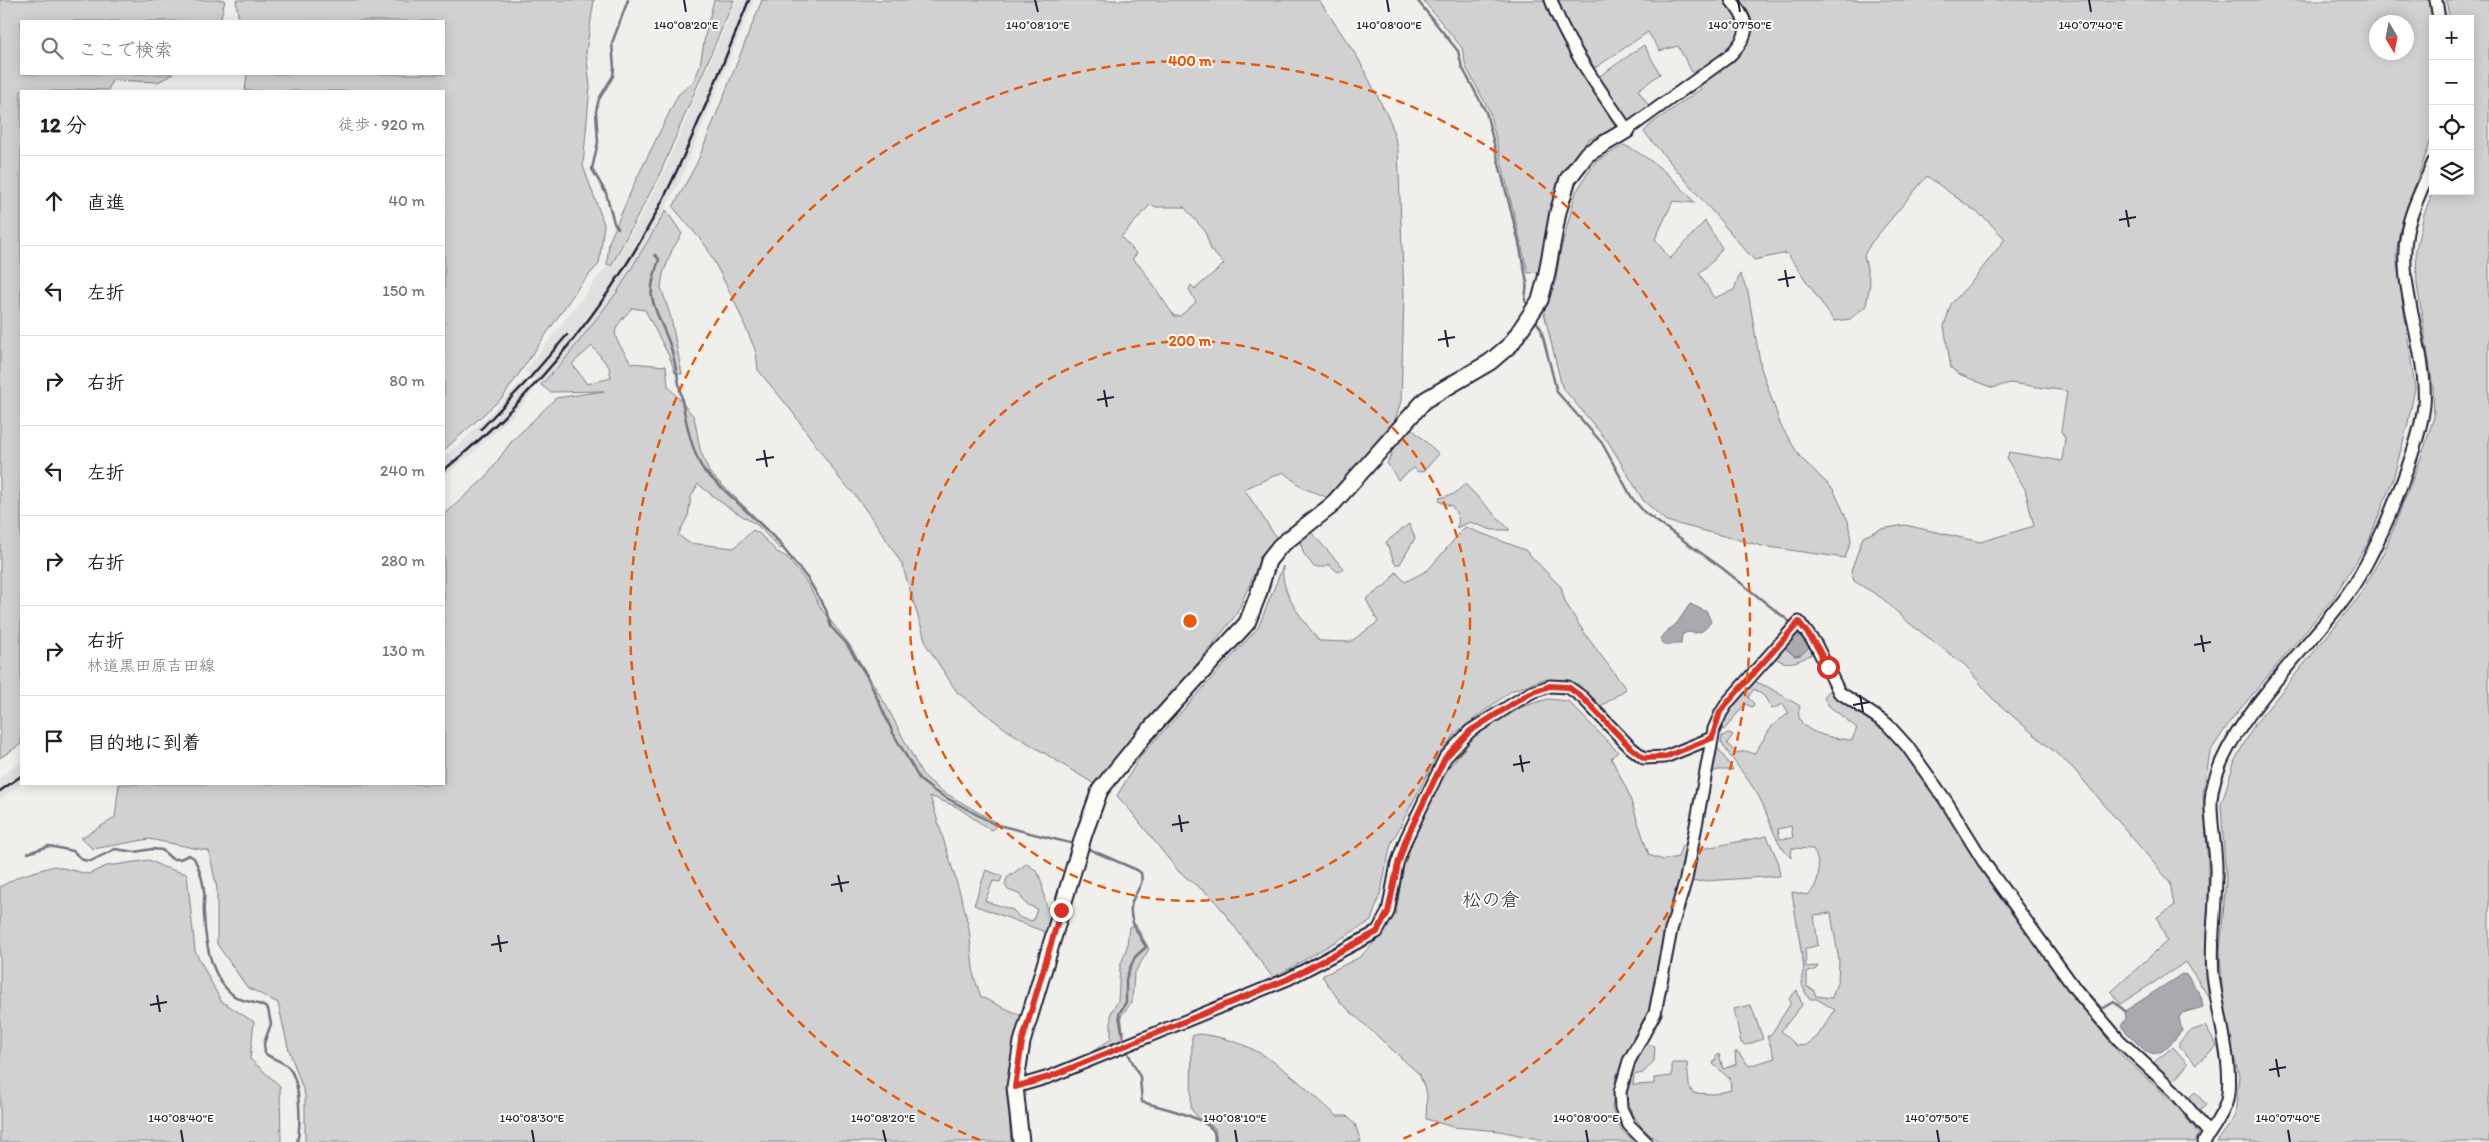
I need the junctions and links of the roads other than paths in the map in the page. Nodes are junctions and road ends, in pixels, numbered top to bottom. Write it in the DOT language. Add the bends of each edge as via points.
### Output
graph roads {
  1 [pos="1552,0"];
  2 [pos="1731,0"];
  3 [pos="2436,0"];
  4 [pos="2438,15"];
  5 [pos="1628,130"];
  6 [pos="2429,174"];
  7 [pos="1712,738"];
  8 [pos="1015,1087"];
  9 [pos="2207,1137"];
  10 [pos="1021,1142"];
  11 [pos="1646,1142"];
  1 -- 5 [label="street" via="1569,41"];
  2 -- 5 [label="street" via="1744,15 1747,26 1739,47"];
  3 -- 4 [label="street"];
  5 -- 8 [label="street" via="1587,154 1568,179 1540,300 1511,344 1490,362 1425,400 1331,506 1280,546 1268,561 1247,624 1143,737 1100,790 1086,826 1022,1042"];
  6 -- 9 [label="street" via="2407,232 2405,258 2424,381 2424,405 2396,498 2366,566 2342,603 2247,720 2228,748 2216,777 2211,800 2216,875 2213,973 2228,1076 2227,1101"];
  7 -- 8 [label="street" via="1665,757 1644,758 1568,687 1550,686 1530,693 1470,731 1445,758 1406,839 1388,912 1377,932 1288,979 1049,1077"];
  7 -- 9 [label="street" via="1724,707 1799,622 1816,645 1839,692 1888,724 1907,746 1987,868 2076,990 2119,1040 2174,1091"];
  7 -- 11 [label="street" via="1686,879 1671,930 1655,1013 1630,1061 1620,1092 1621,1108 1629,1125"];
  8 -- 10 [label="street"];
}
